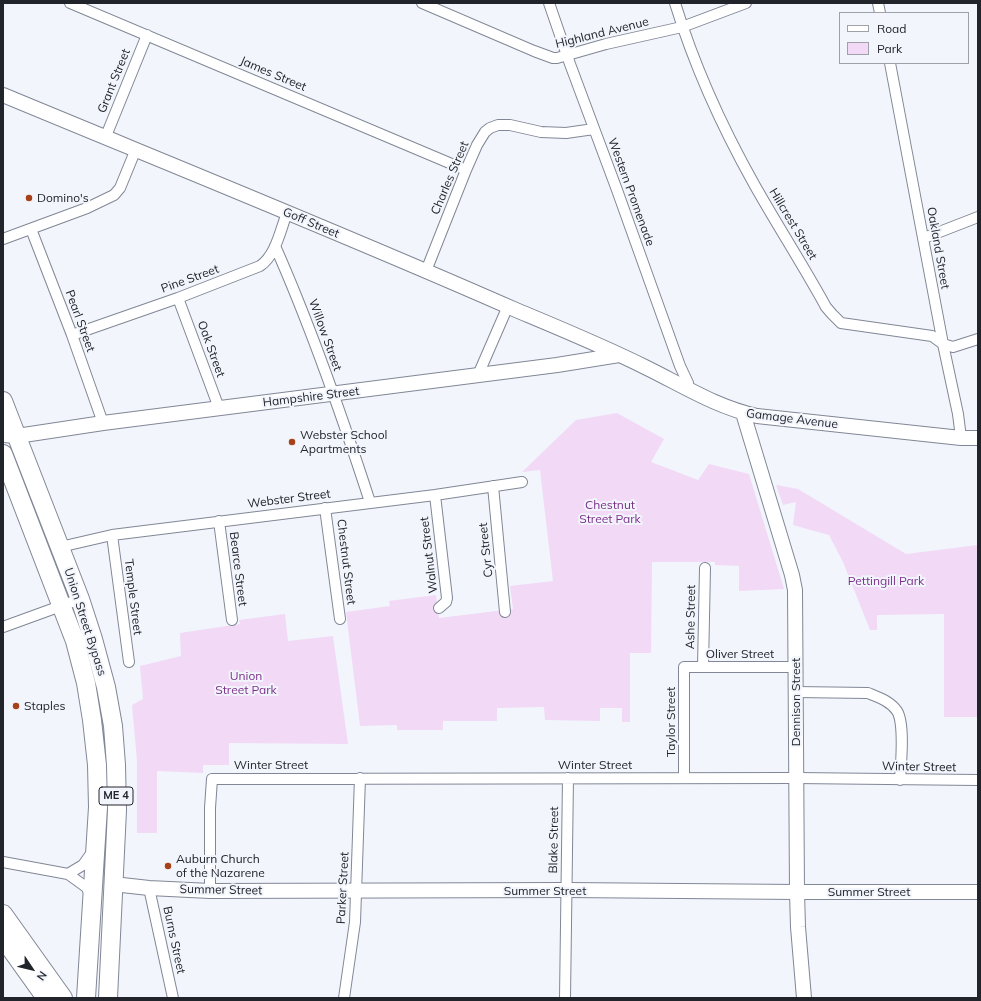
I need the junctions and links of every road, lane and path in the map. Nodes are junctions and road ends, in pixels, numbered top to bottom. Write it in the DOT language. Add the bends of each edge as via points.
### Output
graph roads {
  1 [pos="70,3"];
  2 [pos="422,3"];
  3 [pos="549,3"];
  4 [pos="675,3"];
  5 [pos="746,3"];
  6 [pos="682,27"];
  7 [pos="147,35"];
  8 [pos="568,55"];
  9 [pos="890,64"];
  10 [pos="3,95"];
  11 [pos="594,129"];
  12 [pos="106,136"];
  13 [pos="136,149"];
  14 [pos="466,170"];
  15 [pos="287,213"];
  16 [pos="978,217"];
  17 [pos="31,229"];
  18 [pos="924,238"];
  19 [pos="3,239"];
  20 [pos="275,246"];
  21 [pos="426,271"];
  22 [pos="178,298"];
  23 [pos="508,306"];
  24 [pos="72,334"];
  25 [pos="978,339"];
  26 [pos="943,344"];
  27 [pos="619,355"];
  28 [pos="478,375"];
  29 [pos="689,390"];
  30 [pos="333,394"];
  31 [pos="3,401"];
  32 [pos="219,408"];
  33 [pos="743,413"];
  34 [pos="103,423"];
  35 [pos="10,436"];
  36 [pos="961,438"];
  37 [pos="978,438"];
  38 [pos="3,454"];
  39 [pos="522,482"];
  40 [pos="493,486"];
  41 [pos="435,495"];
  42 [pos="370,502"];
  43 [pos="325,508"];
  44 [pos="219,521"];
  45 [pos="112,535"];
  46 [pos="60,547"];
  47 [pos="704,568"];
  48 [pos="80,599"];
  49 [pos="61,606"];
  50 [pos="439,608"];
  51 [pos="506,612"];
  52 [pos="340,619"];
  53 [pos="232,620"];
  54 [pos="3,627"];
  55 [pos="129,662"];
  56 [pos="684,667"];
  57 [pos="703,667"];
  58 [pos="796,667"];
  59 [pos="796,692"];
  60 [pos="360,778"];
  61 [pos="568,778"];
  62 [pos="684,778"];
  63 [pos="796,778"];
  64 [pos="900,780"];
  65 [pos="978,780"];
  66 [pos="95,848"];
  67 [pos="3,862"];
  68 [pos="68,874"];
  69 [pos="113,884"];
  70 [pos="149,888"];
  71 [pos="566,890"];
  72 [pos="210,891"];
  73 [pos="356,892"];
  74 [pos="797,892"];
  75 [pos="978,892"];
  76 [pos="93,899"];
  77 [pos="3,914"];
  78 [pos="3,938"];
  79 [pos="46,998"];
  80 [pos="63,998"];
  81 [pos="86,998"];
  82 [pos="108,998"];
  83 [pos="173,998"];
  84 [pos="344,998"];
  85 [pos="565,998"];
  86 [pos="804,998"];
  1 -- 7 [label="street, James Street"];
  2 -- 8 [label="street, Highland Avenue" via="553,58"];
  3 -- 8 [label="street, Western Promenade"];
  4 -- 6 [label="street, Hillcrest Street"];
  5 -- 6 [label="street, Highland Avenue"];
  6 -- 8 [label="street, Highland Avenue"];
  6 -- 26 [label="street, Hillcrest Street" via="719,114 754,183 832,314 841,323 932,336"];
  7 -- 12 [label="street, Grant Street"];
  7 -- 14 [label="street, James Street"];
  8 -- 11 [label="street, Western Promenade"];
  9 -- 18 [label="street, Oakland Street"];
  10 -- 12 [label="street, Goff Street"];
  11 -- 14 [label="street, Charles Street" via="566,133 541,132 510,125 490,128 482,137"];
  11 -- 29 [label="street, Western Promenade"];
  12 -- 13 [label="street, Goff Street"];
  13 -- 15 [label="street, Goff Street"];
  13 -- 17 [label="street" via="120,188 114,195"];
  14 -- 21 [label="street, Charles Street"];
  15 -- 20 [label="street, Pine Street"];
  15 -- 21 [label="street, Goff Street"];
  16 -- 18 [label="street"];
  17 -- 19 [label="street"];
  17 -- 24 [label="street, Pearl Street"];
  18 -- 26 [label="street, Oakland Street"];
  20 -- 22 [label="street, Pine Street" via="269,258 260,266"];
  20 -- 30 [label="street, Willow Street" via="295,291"];
  21 -- 23 [label="street, Goff Street"];
  22 -- 24 [label="street, Pine Street"];
  22 -- 32 [label="street, Oak Street"];
  23 -- 27 [label="street, Goff Street"];
  23 -- 28 [label="street"];
  24 -- 34 [label="street, Pearl Street"];
  25 -- 26 [label="street, Hillcrest Street" via="953,347"];
  26 -- 36 [label="street, Oakland Street"];
  27 -- 28 [label="street, Hampshire Street"];
  27 -- 29 [label="street, Gamage Avenue"];
  28 -- 30 [label="street, Hampshire Street"];
  29 -- 33 [label="street, Gamage Avenue"];
  30 -- 32 [label="street, Hampshire Street"];
  30 -- 42 [label="street, Willow Street"];
  31 -- 35 [label="highway, Union Street Bypass / ME 4"];
  32 -- 34 [label="street, Hampshire Street"];
  33 -- 36 [label="street, Gamage Avenue"];
  33 -- 58 [label="street, Dennison Street" via="792,575 795,590"];
  34 -- 35 [label="street, Hampshire Street"];
  35 -- 46 [label="highway, Union Street Bypass / ME 4"];
  36 -- 37 [label="street, Gamage Avenue"];
  38 -- 49 [label="highway, Union Street Bypass / ME 4"];
  39 -- 40 [label="street, Webster Street"];
  40 -- 41 [label="street, Webster Street"];
  40 -- 51 [label="street, Cyr Street"];
  41 -- 42 [label="street, Webster Street"];
  41 -- 50 [label="street, Walnut Street" via="447,598"];
  42 -- 43 [label="street, Webster Street"];
  43 -- 44 [label="street, Webster Street"];
  43 -- 52 [label="street, Chestnut Street"];
  44 -- 45 [label="street, Webster Street"];
  44 -- 53 [label="street, Bearce Street"];
  45 -- 46 [label="street, Webster Street"];
  45 -- 55 [label="street, Temple Street"];
  46 -- 48 [label="highway, Union Street Bypass / ME 4"];
  47 -- 57 [label="street, Ashe Street"];
  48 -- 49 [label="street"];
  48 -- 69 [label="highway, Union Street Bypass / ME 4" via="106,687 113,726 117,810"];
  49 -- 54 [label="street"];
  49 -- 66 [label="highway, Union Street Bypass / ME 4" via="75,641 92,720 97,765 98,808"];
  56 -- 57 [label="street, Oliver Street"];
  56 -- 62 [label="street, Taylor Street"];
  57 -- 58 [label="street, Oliver Street"];
  58 -- 59 [label="street, Dennison Street"];
  59 -- 63 [label="street, Dennison Street"];
  59 -- 64 [label="street" via="868,693 891,704 897,711 902,729"];
  60 -- 61 [label="street, Winter Street"];
  60 -- 72 [label="street, Winter Street" via="212,779"];
  60 -- 73 [label="street, Parker Street"];
  61 -- 62 [label="street, Winter Street"];
  61 -- 71 [label="street, Blake Street"];
  62 -- 63 [label="street, Winter Street"];
  63 -- 64 [label="street, Winter Street"];
  63 -- 74 [label="street, Dennison Street"];
  64 -- 65 [label="street, Winter Street"];
  66 -- 68 [label="street" via="83,864"];
  66 -- 76 [label="highway, Union Street Bypass / ME 4"];
  67 -- 68 [label="street"];
  68 -- 76 [label="street" via="86,888"];
  69 -- 70 [label="street, Summer Street"];
  69 -- 82 [label="highway, Union Street Bypass / ME 4"];
  70 -- 72 [label="street, Summer Street"];
  70 -- 83 [label="street, Burns Street"];
  71 -- 73 [label="street, Summer Street"];
  71 -- 74 [label="street, Summer Street"];
  71 -- 85 [label="street, Blake Street"];
  72 -- 73 [label="street, Summer Street"];
  73 -- 84 [label="street, Parker Street" via="355,922"];
  74 -- 75 [label="street, Summer Street"];
  74 -- 86 [label="street, Dennison Street"];
  76 -- 81 [label="highway, Union Street Bypass / ME 4"];
  77 -- 80 [label="highway"];
  78 -- 79 [label="highway"];
}
